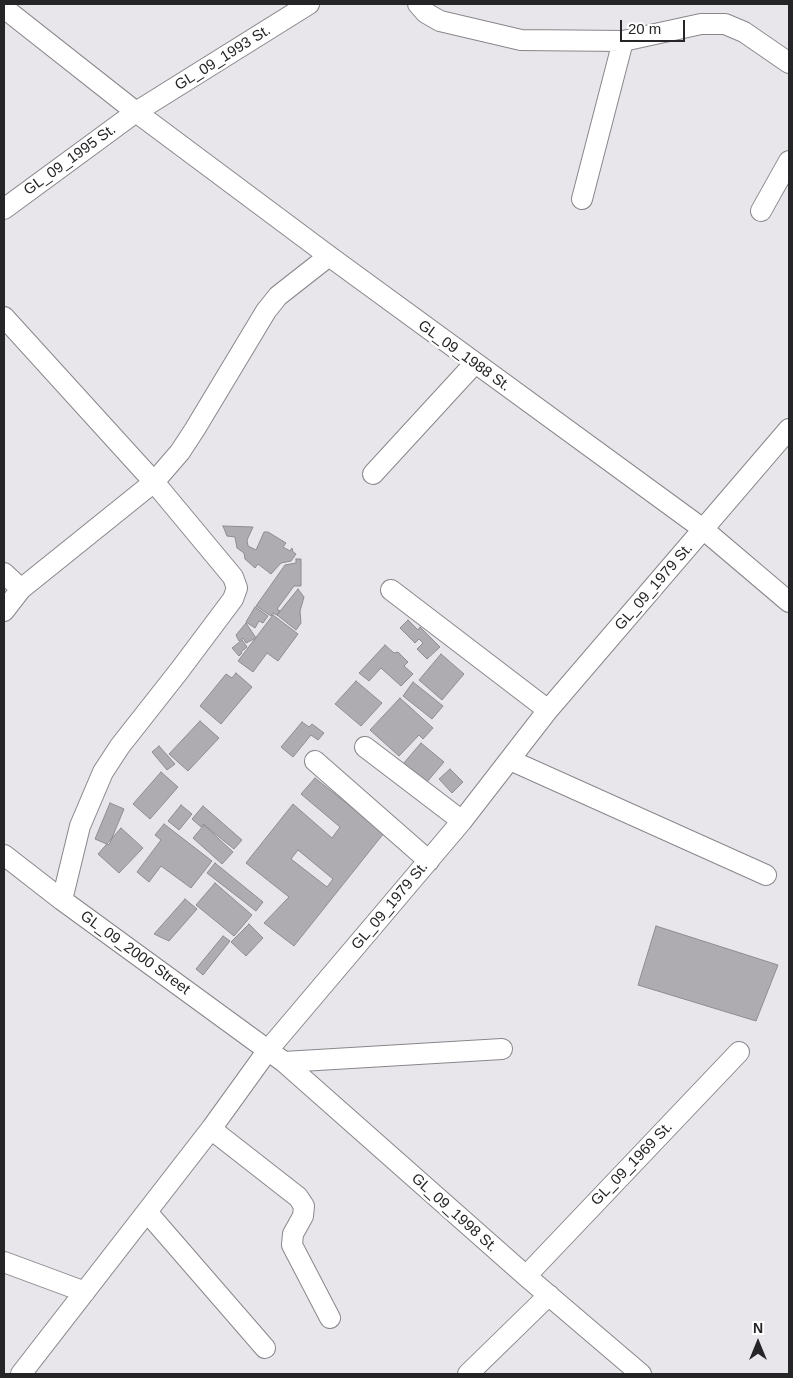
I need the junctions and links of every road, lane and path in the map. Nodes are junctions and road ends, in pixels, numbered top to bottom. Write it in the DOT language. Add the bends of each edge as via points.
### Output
graph roads {
  1 [pos="309,4"];
  2 [pos="418,4"];
  3 [pos="4,8"];
  4 [pos="623,41"];
  5 [pos="789,63"];
  6 [pos="136,112"];
  7 [pos="789,161"];
  8 [pos="582,199"];
  9 [pos="4,209"];
  10 [pos="761,211"];
  11 [pos="329,256"];
  12 [pos="4,317"];
  13 [pos="475,364"];
  14 [pos="789,429"];
  15 [pos="372,474"];
  16 [pos="154,482"];
  17 [pos="703,529"];
  18 [pos="4,573"];
  19 [pos="21,589"];
  20 [pos="392,590"];
  21 [pos="789,602"];
  22 [pos="4,611"];
  23 [pos="548,710"];
  24 [pos="365,747"];
  25 [pos="510,760"];
  26 [pos="316,761"];
  27 [pos="462,821"];
  28 [pos="4,855"];
  29 [pos="428,861"];
  30 [pos="766,875"];
  31 [pos="62,900"];
  32 [pos="502,1049"];
  33 [pos="268,1050"];
  34 [pos="739,1052"];
  35 [pos="284,1062"];
  36 [pos="211,1129"];
  37 [pos="147,1212"];
  38 [pos="4,1262"];
  39 [pos="526,1276"];
  40 [pos="85,1292"];
  41 [pos="549,1295"];
  42 [pos="330,1318"];
  43 [pos="265,1348"];
  44 [pos="21,1374"];
  45 [pos="468,1374"];
  46 [pos="641,1374"];
  1 -- 6 [label="street, GL_09_1993 St."];
  2 -- 4 [label="street" via="440,21 521,40"];
  3 -- 6 [label="street, GL_09_1988 St."];
  4 -- 5 [label="street" via="701,24 725,24 744,32"];
  4 -- 8 [label="street"];
  6 -- 9 [label="street, GL_09_1995 St."];
  6 -- 11 [label="street, GL_09_1988 St."];
  7 -- 10 [label="street"];
  11 -- 13 [label="street, GL_09_1988 St."];
  11 -- 16 [label="street" via="278,296 266,311 180,452"];
  12 -- 16 [label="street"];
  13 -- 15 [label="street"];
  13 -- 17 [label="street, GL_09_1988 St."];
  14 -- 17 [label="street, GL_09_1979 St."];
  16 -- 19 [label="street"];
  16 -- 31 [label="street" via="233,577 237,588 233,599 102,772 80,826"];
  17 -- 21 [label="street, GL_09_1988 St."];
  17 -- 23 [label="street, GL_09_1979 St."];
  18 -- 19 [label="street"];
  19 -- 22 [label="street"];
  20 -- 23 [label="street"];
  23 -- 25 [label="street, GL_09_1979 St."];
  24 -- 27 [label="street"];
  25 -- 27 [label="street, GL_09_1979 St."];
  25 -- 30 [label="street"];
  26 -- 29 [label="street"];
  27 -- 29 [label="street, GL_09_1979 St."];
  28 -- 31 [label="street, GL_09_2000 Street"];
  29 -- 33 [label="street, GL_09_1979 St."];
  31 -- 33 [label="street, GL_09_2000 Street"];
  32 -- 35 [label="street"];
  33 -- 35 [label="street, GL_09_1998 St."];
  33 -- 36 [label="street, GL_09_1979 St."];
  34 -- 39 [label="street, GL_09_1969 St."];
  35 -- 39 [label="street, GL_09_1998 St."];
  36 -- 37 [label="street, GL_09_1979 St."];
  36 -- 42 [label="street" via="298,1197 304,1206 292,1245"];
  37 -- 40 [label="street, GL_09_1979 St."];
  37 -- 43 [label="street"];
  38 -- 40 [label="street"];
  39 -- 41 [label="street, GL_09_1998 St."];
  40 -- 44 [label="street, GL_09_1979 St."];
  41 -- 45 [label="street"];
  41 -- 46 [label="street, GL_09_1998 St."];
}
